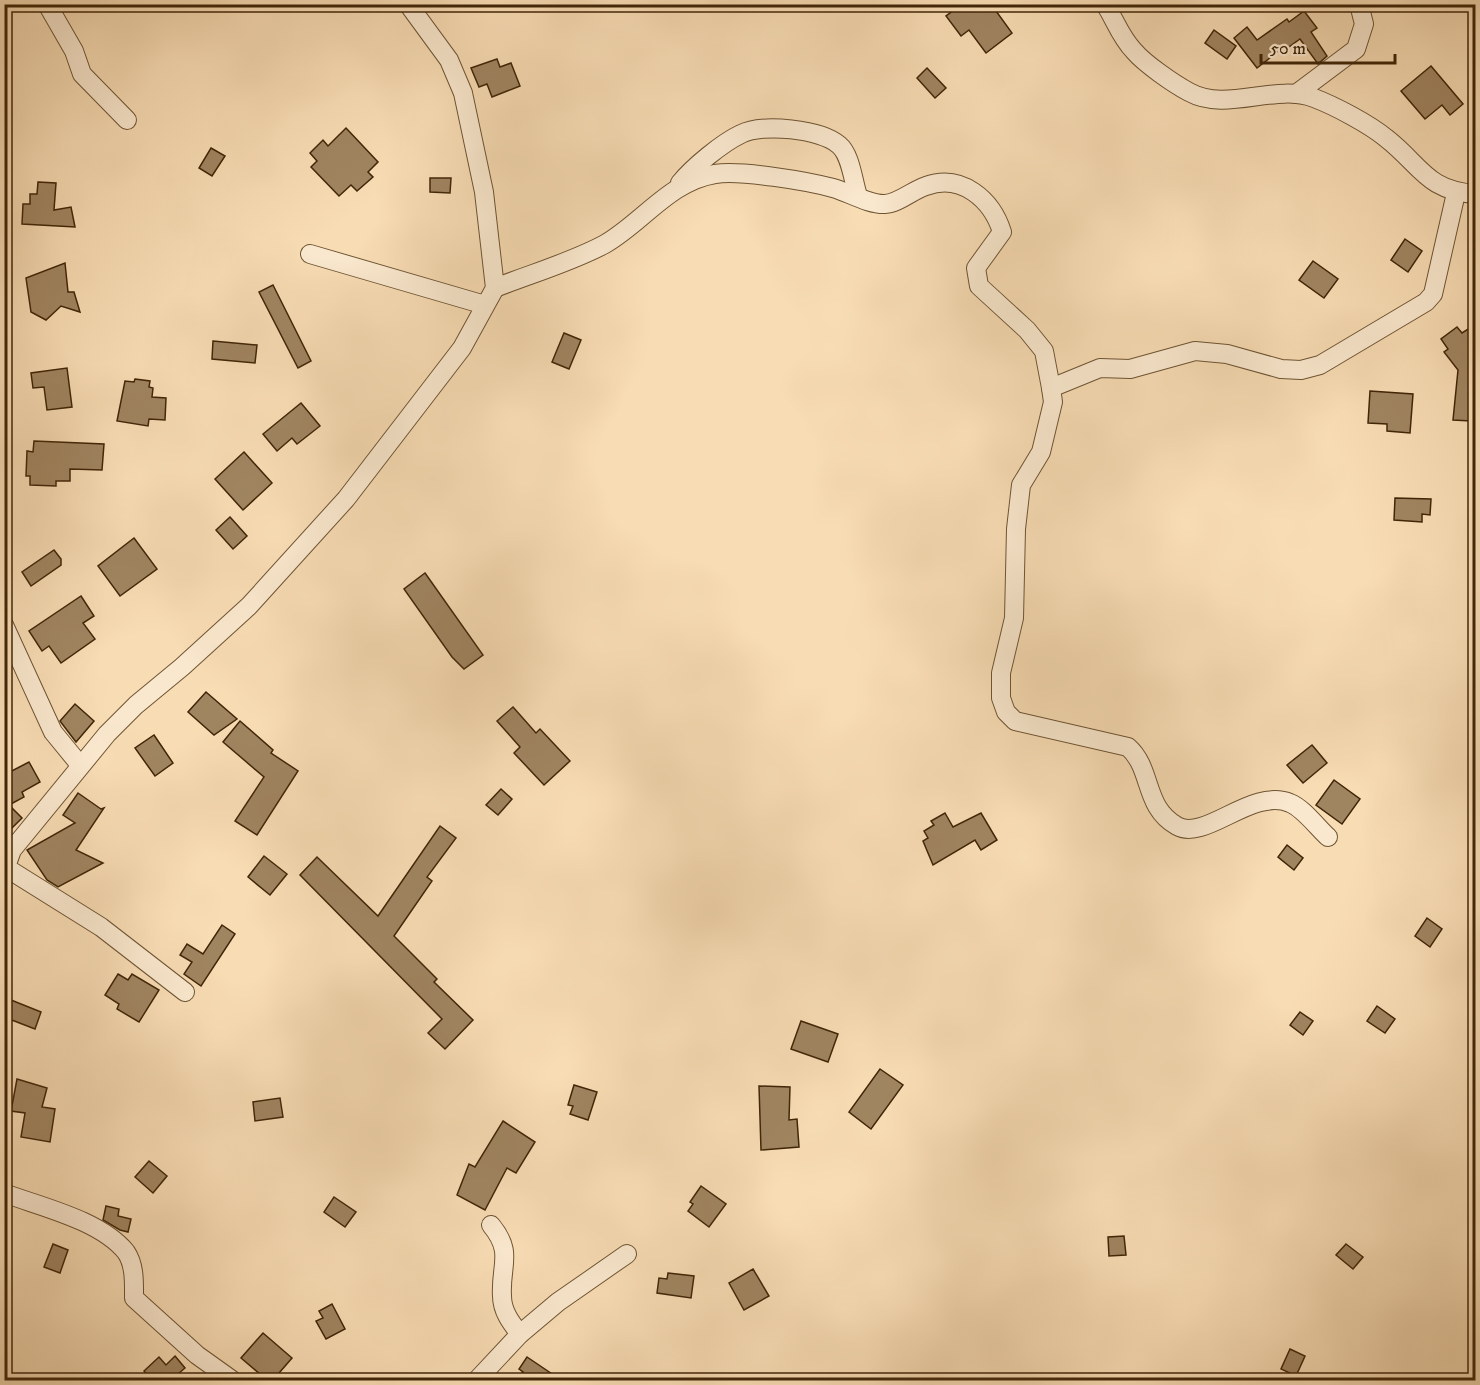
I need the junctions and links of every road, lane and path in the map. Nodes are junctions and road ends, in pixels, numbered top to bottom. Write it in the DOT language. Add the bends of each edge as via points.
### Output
graph roads {
  1 [pos="47,4"];
  2 [pos="408,4"];
  3 [pos="1105,4"];
  4 [pos="1359,4"];
  5 [pos="1296,94"];
  6 [pos="126,120"];
  7 [pos="674,191"];
  8 [pos="1456,193"];
  9 [pos="1476,194"];
  10 [pos="858,196"];
  11 [pos="310,254"];
  12 [pos="495,288"];
  13 [pos="486,305"];
  14 [pos="1051,388"];
  15 [pos="4,625"];
  16 [pos="80,765"];
  17 [pos="1328,837"];
  18 [pos="7,856"];
  19 [pos="4,872"];
  20 [pos="185,992"];
  21 [pos="4,1193"];
  22 [pos="491,1225"];
  23 [pos="627,1254"];
  24 [pos="520,1334"];
  25 [pos="232,1380"];
  26 [pos="477,1380"];
  1 -- 6 [label="street" via="74,51 82,74"];
  2 -- 12 [label="street" via="449,60 464,93 484,192"];
  3 -- 5 [label="street" via="1135,52 1202,99"];
  4 -- 5 [label="street" via="1364,24 1356,49"];
  5 -- 8 [label="street" via="1314,98 1386,138 1424,177"];
  7 -- 10 [label="street" via="693,180 716,174 819,186"];
  7 -- 10 [label="street" via="689,172 742,133 765,128 810,132 840,145"];
  7 -- 12 [label="street" via="605,244"];
  8 -- 9 [label="street"];
  8 -- 14 [label="street" via="1433,294 1426,302 1320,365 1301,370 1281,369 1227,354 1196,351 1130,369 1100,369"];
  10 -- 14 [label="street" via="885,204 925,186 948,182 963,185 983,198 997,215 1002,232 976,267 979,285 1044,351"];
  11 -- 13 [label="street"];
  12 -- 13 [label="street"];
  13 -- 16 [label="street" via="462,348 346,499 249,606 136,705"];
  14 -- 17 [label="street" via="1053,402 1041,452 1021,485 1014,618 1001,673 1001,698 1006,712 1016,721 1128,747 1138,756 1161,816 1180,828 1198,828 1252,803 1271,800 1291,803"];
  15 -- 16 [label="street" via="53,732"];
  16 -- 18 [label="street"];
  18 -- 19 [label="street"];
  18 -- 20 [label="street"];
  21 -- 25 [label="street" via="83,1221 126,1253 134,1272 134,1298 197,1355"];
  22 -- 24 [label="street" via="502,1238 506,1255 501,1297 507,1318"];
  23 -- 24 [label="street"];
  24 -- 26 [label="street"];
}
